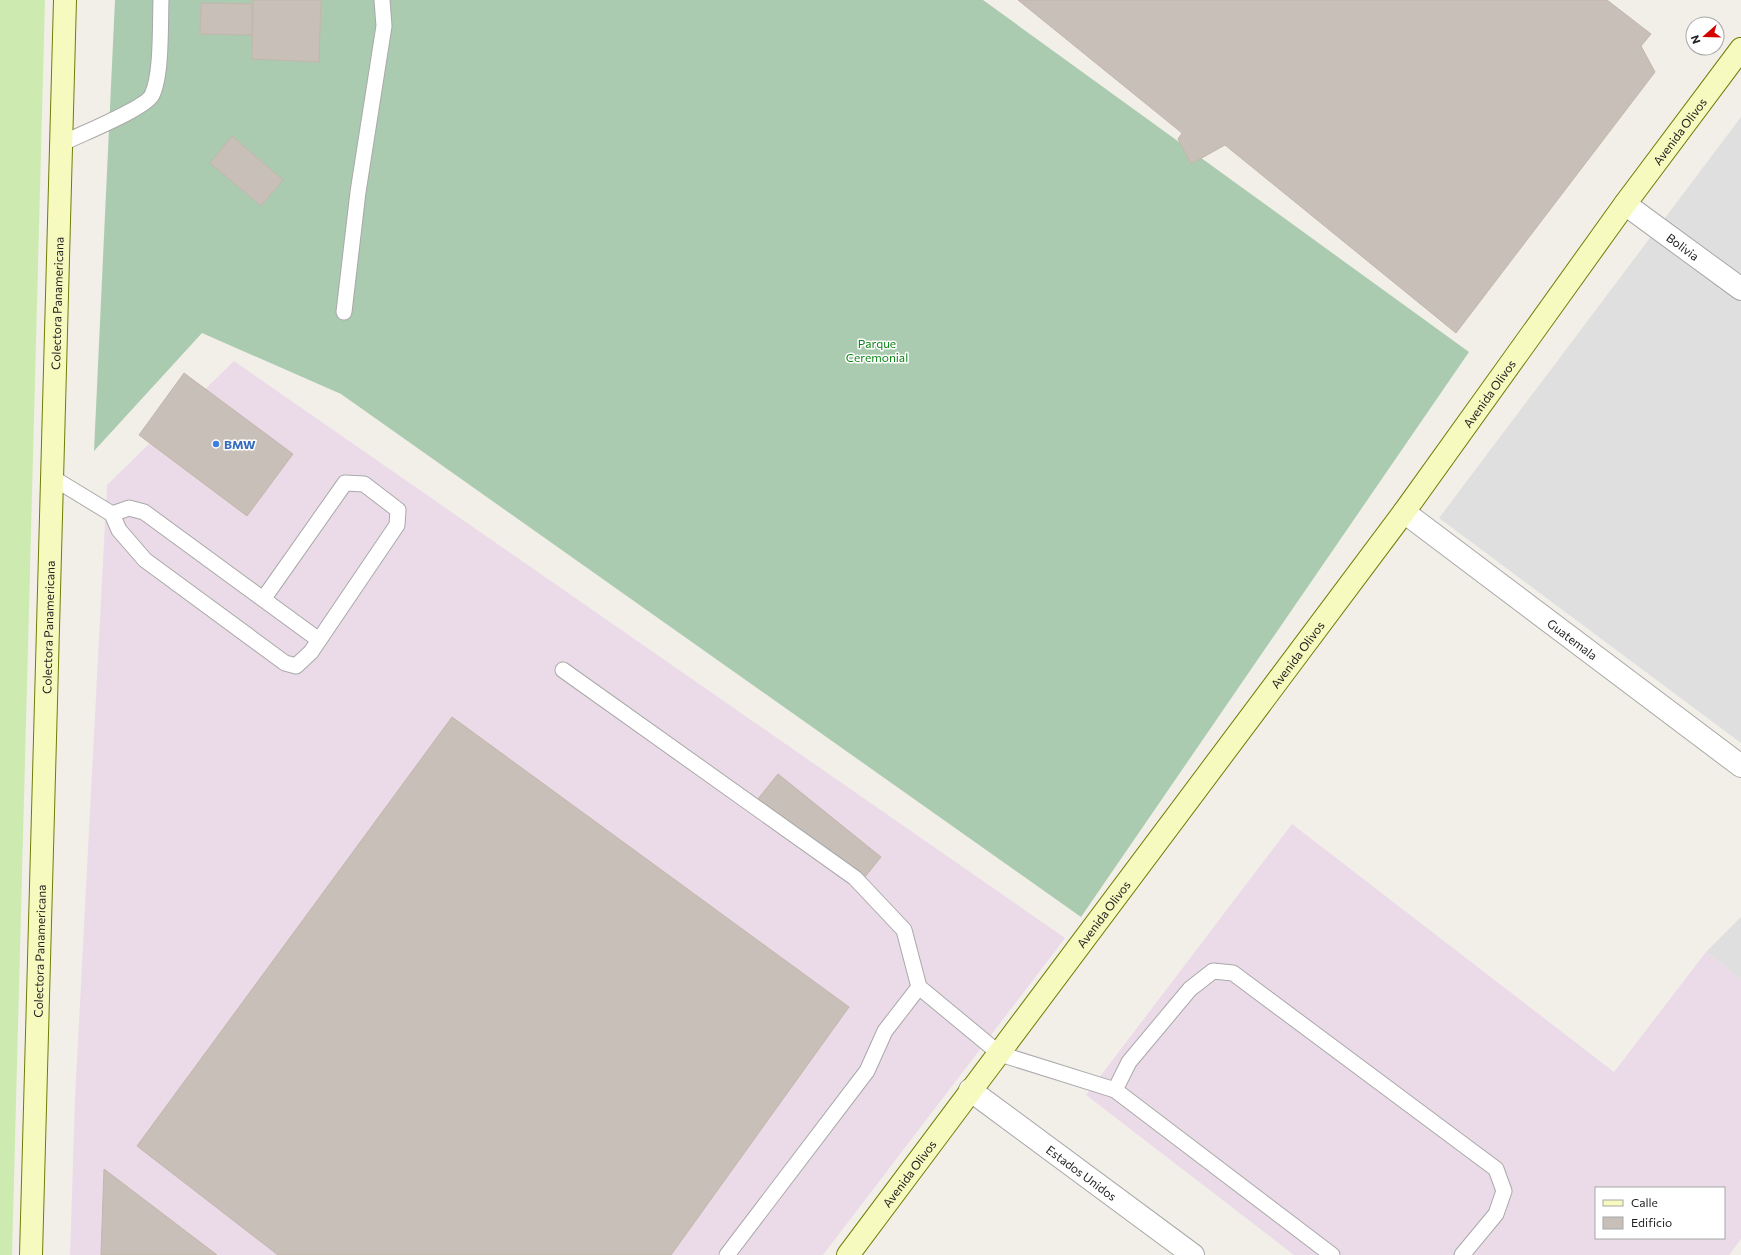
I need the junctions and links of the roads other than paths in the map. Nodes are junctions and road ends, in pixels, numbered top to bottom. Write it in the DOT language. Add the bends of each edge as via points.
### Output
graph roads {
  1 [pos="65,0"];
  2 [pos="161,0"];
  3 [pos="382,0"];
  4 [pos="1741,49"];
  5 [pos="61,144"];
  6 [pos="1625,204"];
  7 [pos="1741,289"];
  8 [pos="344,312"];
  9 [pos="52,478"];
  10 [pos="1404,512"];
  11 [pos="112,514"];
  12 [pos="264,598"];
  13 [pos="320,640"];
  14 [pos="563,670"];
  15 [pos="1741,766"];
  16 [pos="919,987"];
  17 [pos="1000,1054"];
  18 [pos="970,1090"];
  19 [pos="1115,1090"];
  20 [pos="31,1255"];
  21 [pos="727,1255"];
  22 [pos="848,1255"];
  23 [pos="1193,1255"];
  24 [pos="1332,1255"];
  25 [pos="1462,1255"];
  1 -- 5 [label="street, Colectora Panamericana"];
  2 -- 5 [label="lane" via="158,74 152,95 141,106"];
  3 -- 8 [label="lane" via="384,26 358,192"];
  4 -- 6 [label="street, Avenida Olivos"];
  5 -- 9 [label="street, Colectora Panamericana"];
  6 -- 7 [label="street, Bolivia"];
  6 -- 10 [label="street, Avenida Olivos"];
  9 -- 11 [label="lane"];
  9 -- 20 [label="street, Colectora Panamericana"];
  10 -- 15 [label="street, Guatemala"];
  10 -- 17 [label="street, Avenida Olivos"];
  11 -- 12 [label="lane" via="129,508 144,512"];
  11 -- 13 [label="lane" via="119,530 145,560 285,663 296,666"];
  12 -- 13 [label="lane"];
  12 -- 13 [label="lane" via="346,483 364,484 398,510 397,525"];
  14 -- 16 [label="lane" via="855,878 904,930"];
  16 -- 17 [label="lane"];
  16 -- 21 [label="lane" via="885,1031 867,1071"];
  17 -- 18 [label="street, Avenida Olivos"];
  17 -- 19 [label="lane"];
  18 -- 22 [label="street, Avenida Olivos"];
  18 -- 23 [label="street, Estados Unidos"];
  19 -- 24 [label="lane"];
  19 -- 25 [label="lane" via="1129,1062 1190,989 1213,971 1233,973 1496,1169 1504,1191 1496,1214"];
}
